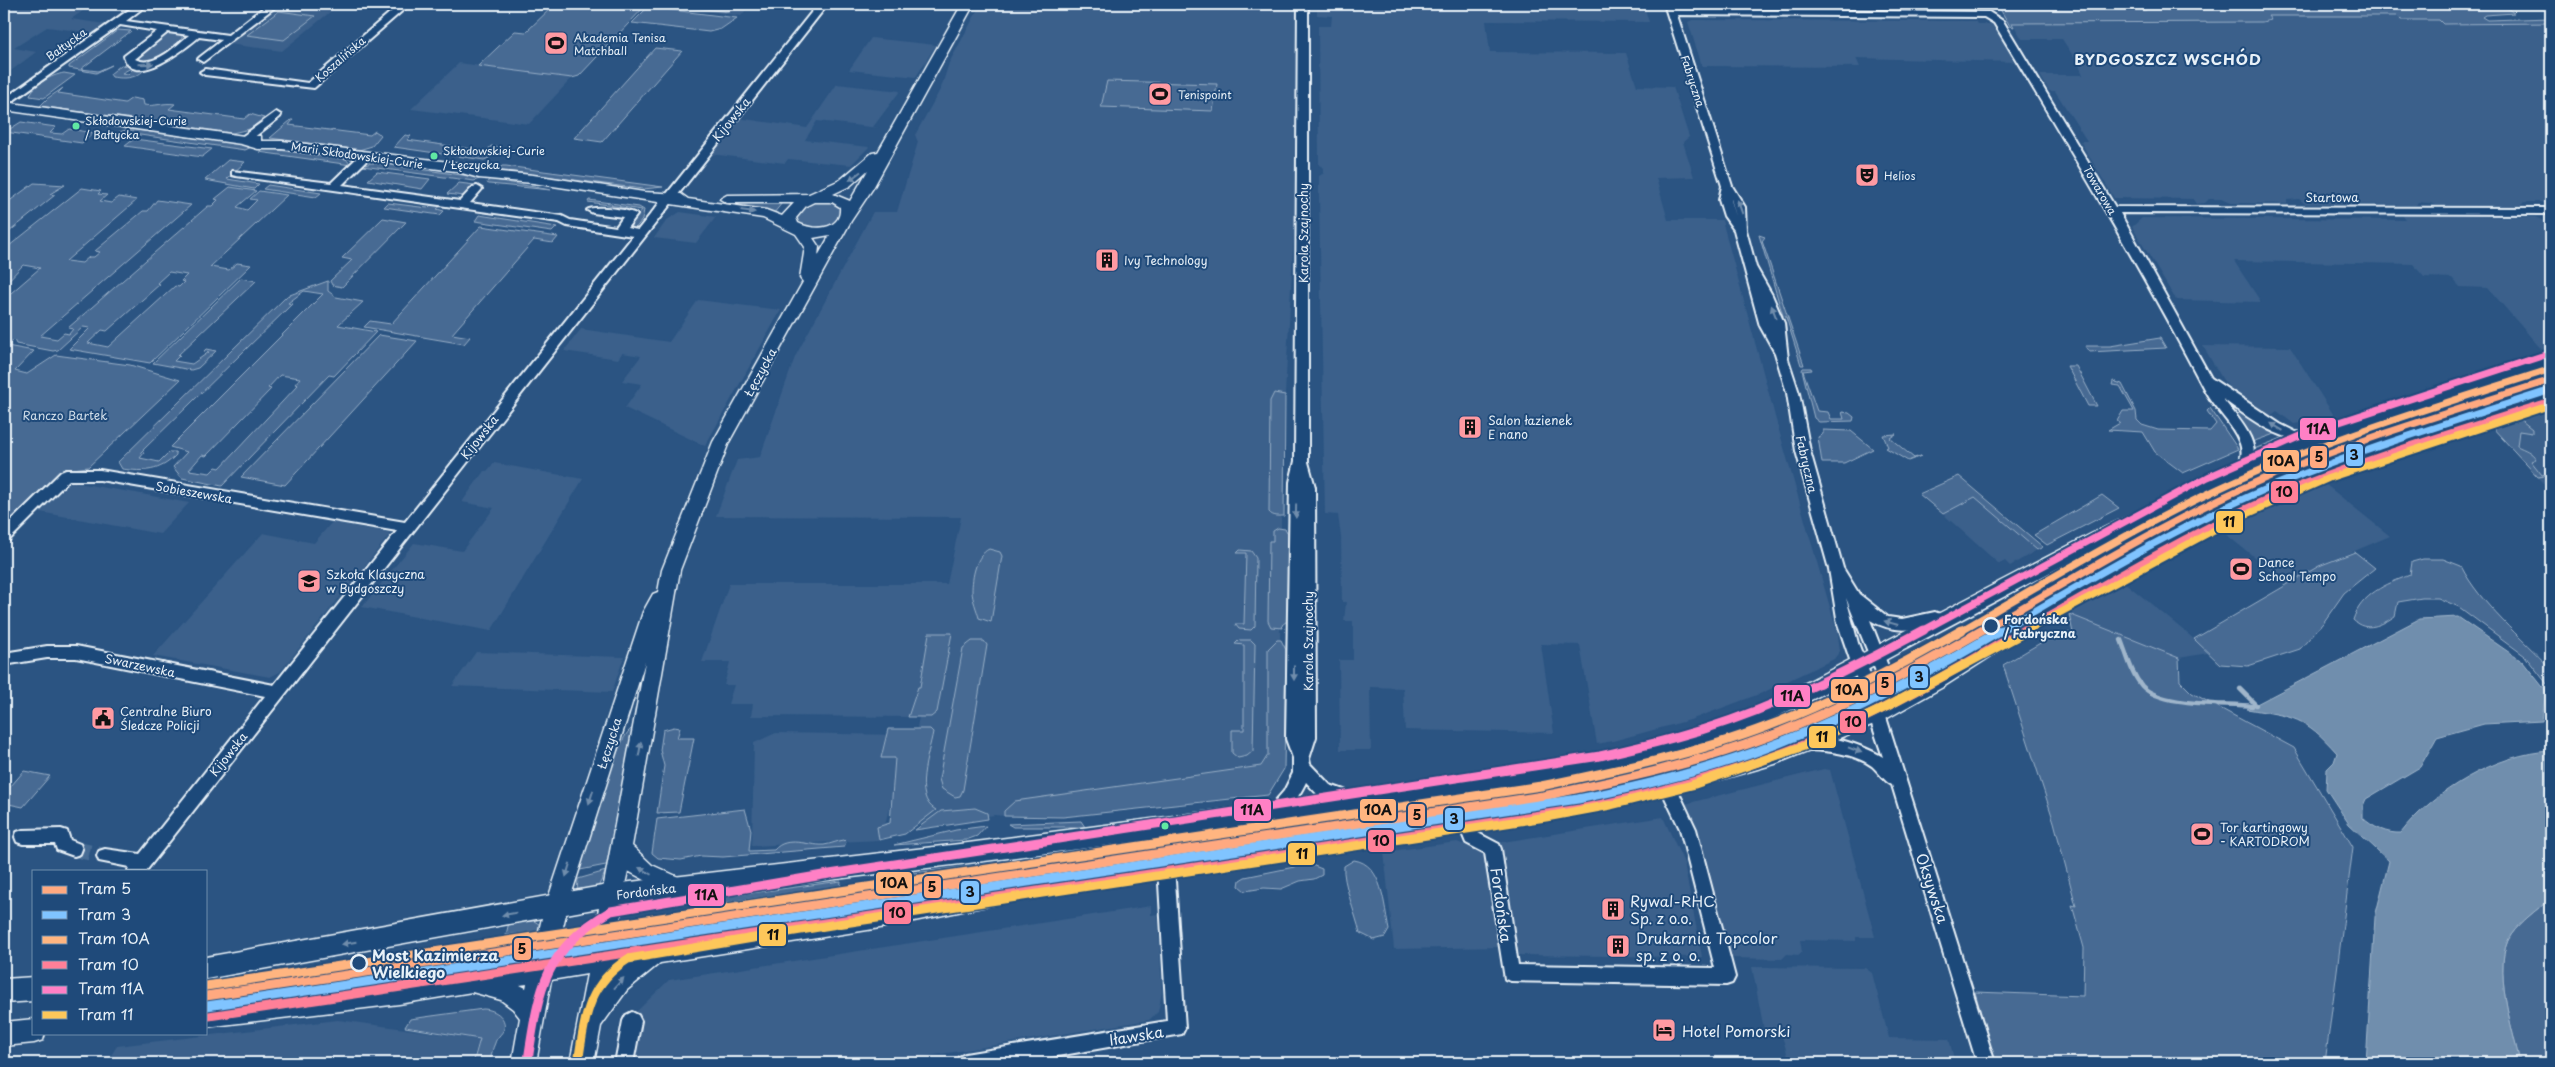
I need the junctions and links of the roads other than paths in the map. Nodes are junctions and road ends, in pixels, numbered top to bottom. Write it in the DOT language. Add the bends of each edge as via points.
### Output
graph roads {
  1 [pos="143,4"];
  2 [pos="274,4"];
  3 [pos="405,4"];
  4 [pos="824,4"];
  5 [pos="968,4"];
  6 [pos="1303,4"];
  7 [pos="1670,8"];
  8 [pos="116,22"];
  9 [pos="166,29"];
  10 [pos="197,33"];
  11 [pos="230,38"];
  12 [pos="202,59"];
  13 [pos="205,72"];
  14 [pos="4,105"];
  15 [pos="276,115"];
  16 [pos="244,140"];
  17 [pos="888,145"];
  18 [pos="365,156"];
  19 [pos="236,172"];
  20 [pos="334,186"];
  21 [pos="477,190"];
  22 [pos="814,197"];
  23 [pos="669,198"];
  24 [pos="463,204"];
  25 [pos="593,210"];
  26 [pos="2112,210"];
  27 [pos="2545,211"];
  28 [pos="846,220"];
  29 [pos="2551,223"];
  30 [pos="796,229"];
  31 [pos="620,230"];
  32 [pos="640,234"];
  33 [pos="812,272"];
  34 [pos="2551,364"];
  35 [pos="2204,374"];
  36 [pos="2551,390"];
  37 [pos="2323,437"];
  38 [pos="1302,463"];
  39 [pos="2245,466"];
  40 [pos="409,528"];
  41 [pos="4,536"];
  42 [pos="1836,569"];
  43 [pos="667,583"];
  44 [pos="1851,592"];
  45 [pos="1972,606"];
  46 [pos="1877,656"];
  47 [pos="4,659"];
  48 [pos="1852,669"];
  49 [pos="276,692"];
  50 [pos="1877,714"];
  51 [pos="1807,743"];
  52 [pos="1301,762"];
  53 [pos="1899,785"];
  54 [pos="1667,786"];
  55 [pos="1355,801"];
  56 [pos="1273,813"];
  57 [pos="1465,821"];
  58 [pos="23,837"];
  59 [pos="621,846"];
  60 [pos="74,849"];
  61 [pos="105,856"];
  62 [pos="140,866"];
  63 [pos="1166,866"];
  64 [pos="678,887"];
  65 [pos="613,895"];
  66 [pos="557,905"];
  67 [pos="656,952"];
  68 [pos="600,961"];
  69 [pos="208,968"];
  70 [pos="541,970"];
  71 [pos="470,981"];
  72 [pos="32,989"];
  73 [pos="4,991"];
  74 [pos="208,1015"];
  75 [pos="532,1015"];
  76 [pos="632,1021"];
  77 [pos="589,1022"];
  78 [pos="32,1031"];
  79 [pos="4,1034"];
  80 [pos="524,1063"];
  81 [pos="582,1063"];
  82 [pos="624,1063"];
  83 [pos="965,1063"];
  84 [pos="1986,1063"];
  1 -- 8 [label="street, Bałtycka"];
  2 -- 11 [label="street"];
  3 -- 13 [label="street, Koszalińska" via="310,86"];
  4 -- 23 [label="street, Kijowska"];
  5 -- 17 [label="street, Łęczycka"];
  6 -- 38 [label="street, Karola Szajnochy"];
  7 -- 26 [label="street, Towarowa" via="1986,14 1998,21"];
  7 -- 42 [label="street, Fabryczna" via="1727,186 1725,200 1730,216 1740,230 1766,326 1782,359 1793,393 1805,460"];
  8 -- 9 [label="street"];
  8 -- 14 [label="street, Bałtycka"];
  9 -- 10 [label="street"];
  9 -- 10 [label="street, one-way" via="130,56 130,60 139,65 155,63"];
  10 -- 11 [label="street"];
  11 -- 12 [label="street"];
  14 -- 16 [label="street, Marii Skłodowskiej-Curie"];
  15 -- 16 [label="street"];
  16 -- 18 [label="street, Marii Skłodowskiej-Curie" via="267,146 282,145"];
  17 -- 22 [label="street, Łęczycka, one-way" via="845,184"];
  17 -- 28 [label="street, Łęczycka"];
  18 -- 20 [label="street"];
  18 -- 23 [label="street, Marii Skłodowskiej-Curie" via="482,176 530,179"];
  19 -- 20 [label="street"];
  20 -- 24 [label="street"];
  21 -- 24 [label="street"];
  22 -- 23 [label="street, Marii Skłodowskiej-Curie"];
  22 -- 28 [label="street" via="842,201 849,211"];
  22 -- 30 [label="street, Łęczycka" via="791,212 789,217"];
  23 -- 30 [label="street, Marii Skłodowskiej-Curie, one-way" via="766,214"];
  23 -- 32 [label="street, Kijowska"];
  24 -- 31 [label="street"];
  25 -- 31 [label="street" via="631,215"];
  26 -- 27 [label="street, Startowa"];
  26 -- 35 [label="street, Towarowa"];
  27 -- 29 [label="street"];
  28 -- 30 [label="street" via="821,233"];
  28 -- 33 [label="street, Łęczycka"];
  30 -- 33 [label="street, Łęczycka" via="812,247"];
  31 -- 32 [label="street"];
  32 -- 40 [label="street, Kijowska"];
  33 -- 43 [label="street, Łęczycka" via="800,301 721,442"];
  34 -- 37 [label="main road"];
  37 -- 35 [label="street, Towarowa, one-way" via="2302,437 2286,432 2237,403"];
  35 -- 39 [label="street, Towarowa" via="2212,392 2249,448"];
  36 -- 50 [label="main road" via="2360,454 2260,492 2132,559"];
  37 -- 39 [label="main road"];
  38 -- 52 [label="street, Karola Szajnochy" via="1297,482 1294,730 1295,747"];
  39 -- 45 [label="main road"];
  40 -- 41 [label="street, Sobieszewska" via="100,475 66,475"];
  40 -- 49 [label="street, Kijowska"];
  42 -- 44 [label="street, Fabryczna"];
  42 -- 48 [label="street, Fabryczna" via="1837,592"];
  59 -- 43 [label="street, Łęczycka, one-way"];
  43 -- 66 [label="street, Łęczycka, one-way" via="652,612"];
  45 -- 44 [label="street, one-way" via="1920,624 1896,625 1868,612"];
  44 -- 46 [label="street, Fabryczna"];
  45 -- 46 [label="main road"];
  46 -- 48 [label="main road, Fordońska"];
  46 -- 50 [label="street, Fabryczna" via="1886,682"];
  47 -- 49 [label="street, Swarzewska" via="47,652 76,652"];
  48 -- 50 [label="street, Fabryczna"];
  48 -- 55 [label="main road, Fordońska" via="1760,715 1639,755"];
  49 -- 62 [label="street, Kijowska"];
  50 -- 51 [label="main road"];
  50 -- 53 [label="street, Oksywska"];
  51 -- 53 [label="street, one-way" via="1840,746 1859,752 1882,765"];
  51 -- 54 [label="main road"];
  52 -- 55 [label="street, Karola Szajnochy" via="1324,790"];
  52 -- 56 [label="street" via="1287,802"];
  53 -- 84 [label="street, Oksywska"];
  54 -- 57 [label="main road"];
  54 -- 57 [label="street, Fordońska" via="1688,829 1726,976 1511,972 1493,849 1472,838"];
  55 -- 56 [label="main road, Fordońska"];
  56 -- 64 [label="main road, Fordońska"];
  57 -- 63 [label="main road"];
  58 -- 60 [label="street" via="61,836 63,845"];
  64 -- 59 [label="street, one-way" via="629,860"];
  59 -- 65 [label="street, Łęczycka"];
  61 -- 62 [label="street"];
  63 -- 67 [label="main road" via="1006,891 880,917"];
  63 -- 83 [label="street, Iławska" via="1176,1028"];
  64 -- 65 [label="main road, Fordońska"];
  65 -- 66 [label="main road, Fordońska"];
  65 -- 68 [label="main road"];
  66 -- 69 [label="main road, Fordońska, one-way"];
  66 -- 70 [label="main road"];
  67 -- 68 [label="main road"];
  77 -- 67 [label="main road, one-way" via="619,982"];
  68 -- 70 [label="main road"];
  68 -- 77 [label="main road"];
  70 -- 71 [label="main road"];
  70 -- 75 [label="main road"];
  71 -- 74 [label="main road"];
  71 -- 75 [label="main road" via="517,995"];
  72 -- 73 [label="main road"];
  75 -- 80 [label="main road"];
  76 -- 82 [label="street"];
  77 -- 81 [label="main road"];
  78 -- 79 [label="main road"];
}
